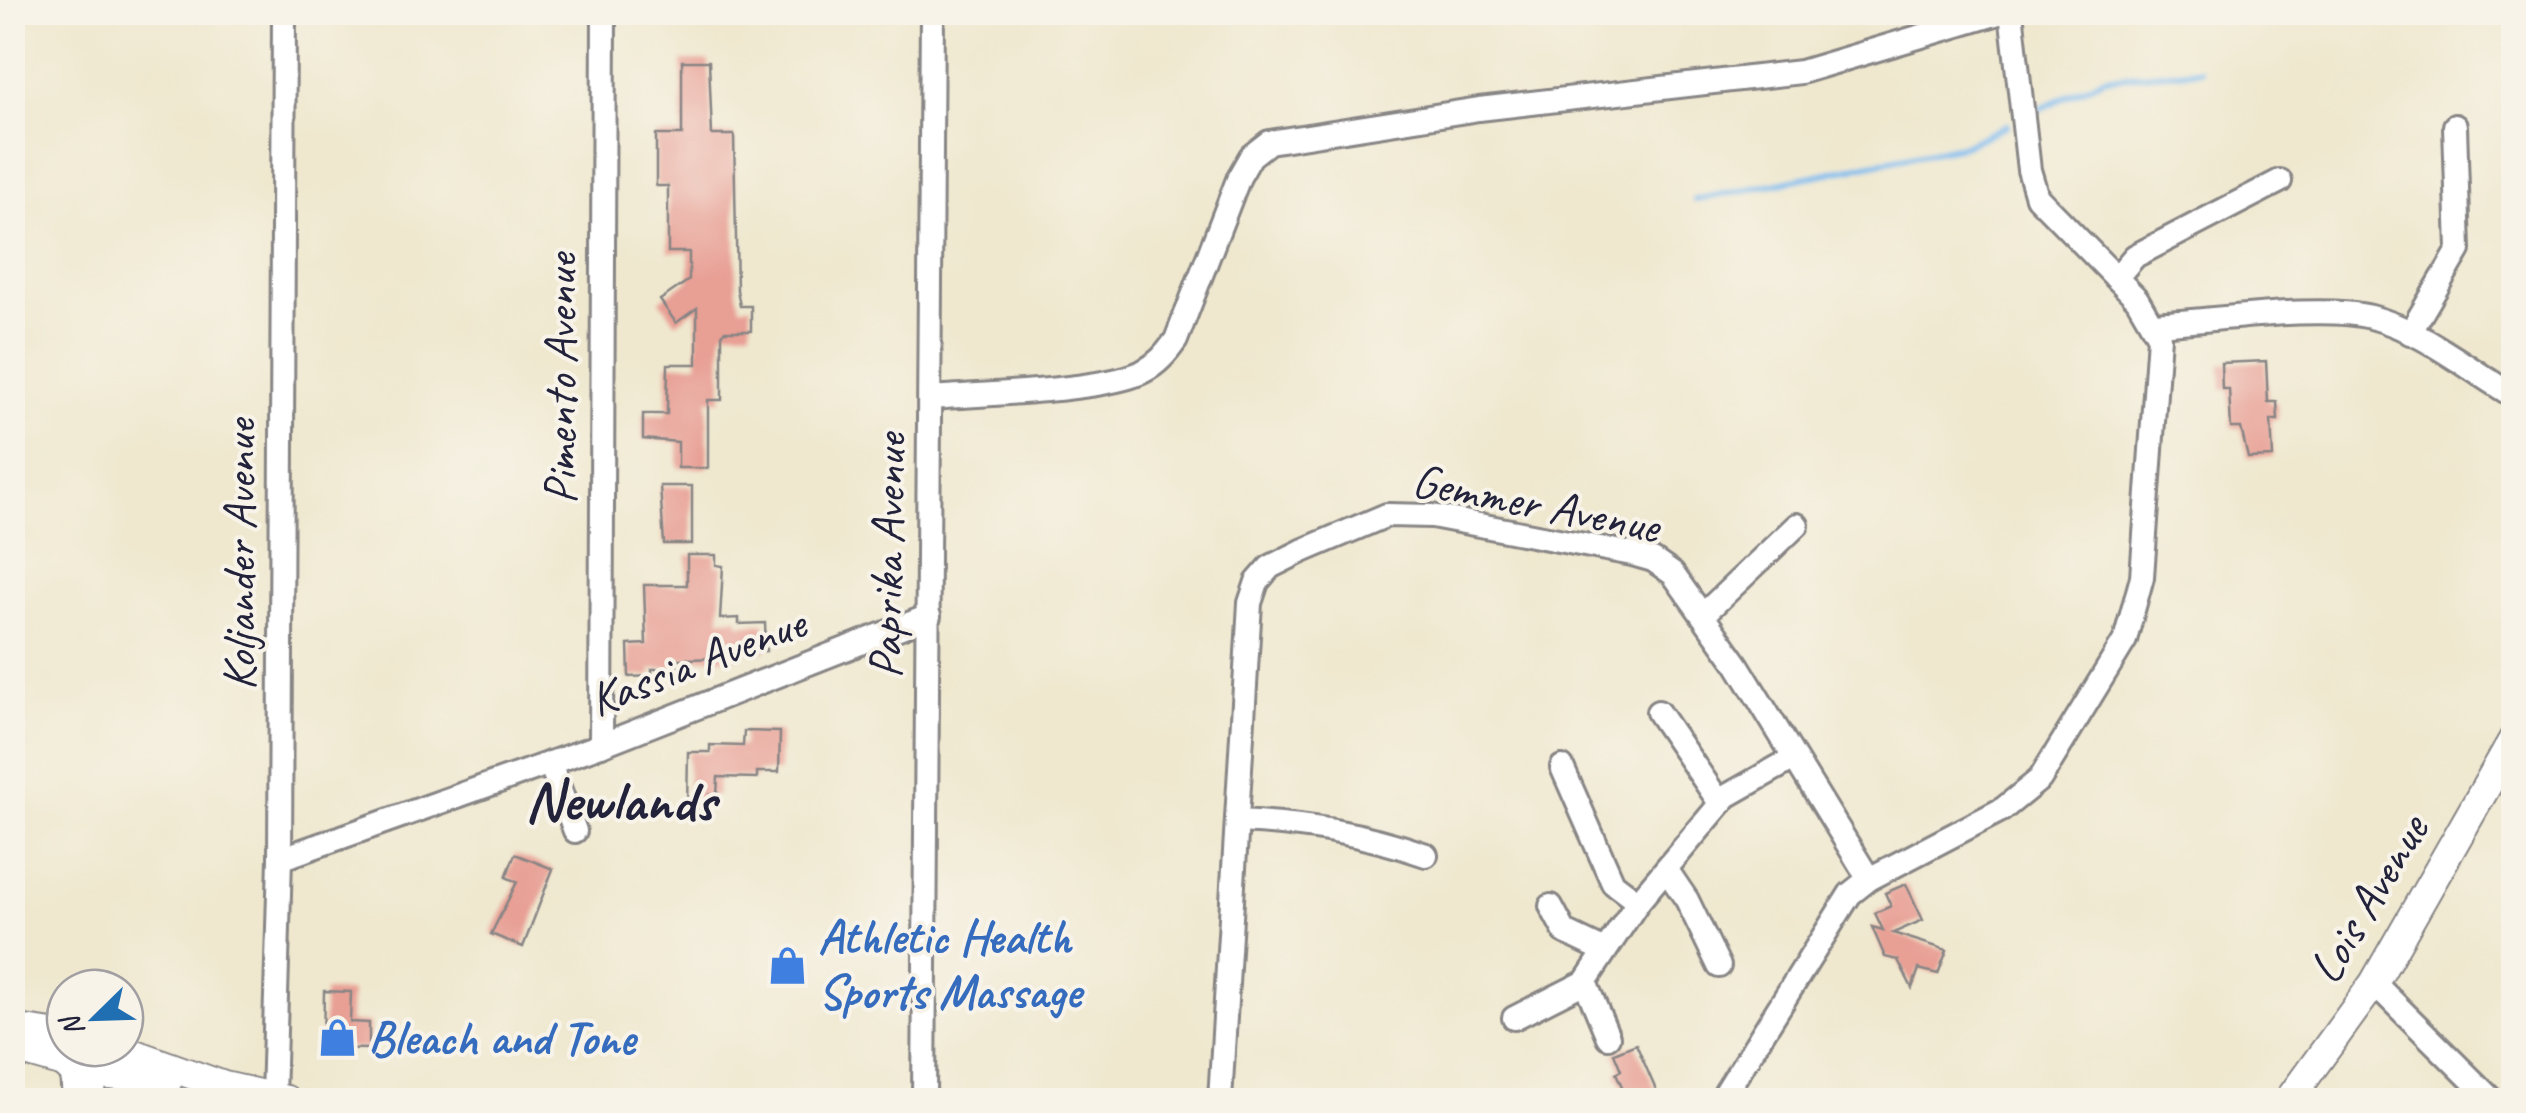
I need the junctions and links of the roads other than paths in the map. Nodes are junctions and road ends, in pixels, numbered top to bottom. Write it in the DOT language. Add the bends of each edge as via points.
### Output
graph roads {
  1 [pos="284,12"];
  2 [pos="604,12"];
  3 [pos="932,12"];
  4 [pos="2002,12"];
  5 [pos="2011,12"];
  6 [pos="2455,126"];
  7 [pos="2280,181"];
  8 [pos="2116,278"];
  9 [pos="2154,324"];
  10 [pos="2410,333"];
  11 [pos="2512,391"];
  12 [pos="931,398"];
  13 [pos="1797,525"];
  14 [pos="1705,614"];
  15 [pos="930,616"];
  16 [pos="1658,712"];
  17 [pos="2514,738"];
  18 [pos="601,745"];
  19 [pos="1794,758"];
  20 [pos="550,763"];
  21 [pos="1562,767"];
  22 [pos="1720,803"];
  23 [pos="1237,821"];
  24 [pos="575,831"];
  25 [pos="1426,854"];
  26 [pos="280,858"];
  27 [pos="1666,869"];
  28 [pos="1868,879"];
  29 [pos="1638,902"];
  30 [pos="1551,906"];
  31 [pos="1605,951"];
  32 [pos="1718,966"];
  33 [pos="1585,982"];
  34 [pos="2374,983"];
  35 [pos="1514,1018"];
  36 [pos="12,1028"];
  37 [pos="1608,1037"];
  38 [pos="12,1048"];
  39 [pos="145,1058"];
  40 [pos="81,1069"];
  41 [pos="224,1086"];
  42 [pos="280,1099"];
  43 [pos="924,1100"];
  44 [pos="1220,1100"];
  45 [pos="1721,1100"];
  46 [pos="2290,1100"];
  47 [pos="2492,1100"];
  1 -- 26 [label="street, Koljander Avenue"];
  2 -- 18 [label="street, Pimento Avenue"];
  3 -- 12 [label="street, Paprika Avenue"];
  4 -- 12 [label="street" via="1801,72 1269,142 1239,177 1176,340 1162,360 1140,374 1100,382"];
  5 -- 8 [label="street" via="2037,197"];
  6 -- 10 [label="street" via="2460,250"];
  7 -- 8 [label="street" via="2135,256"];
  8 -- 9 [label="street"];
  9 -- 10 [label="street" via="2324,312 2372,317"];
  9 -- 28 [label="street" via="2160,349 2148,537 2125,640 2056,757 2028,790"];
  10 -- 11 [label="street"];
  12 -- 15 [label="street, Paprika Avenue"];
  13 -- 14 [label="street"];
  14 -- 19 [label="street, Gemmer Avenue"];
  14 -- 23 [label="street, Gemmer Avenue" via="1674,574 1653,560 1432,516 1404,513 1368,521 1270,567 1256,582"];
  15 -- 18 [label="street, Kassia Avenue"];
  15 -- 43 [label="street, Paprika Avenue"];
  16 -- 22 [label="street"];
  17 -- 34 [label="street, Lois Avenue"];
  18 -- 20 [label="street, Kassia Avenue"];
  19 -- 22 [label="street"];
  19 -- 28 [label="street, Gemmer Avenue"];
  20 -- 24 [label="street, Kassia Avenue"];
  20 -- 26 [label="street, Kassia Avenue"];
  21 -- 29 [label="street" via="1613,883"];
  22 -- 27 [label="street"];
  23 -- 25 [label="street" via="1306,824"];
  23 -- 44 [label="street, Gemmer Avenue"];
  26 -- 42 [label="street, Koljander Avenue"];
  27 -- 29 [label="street"];
  27 -- 32 [label="street"];
  28 -- 45 [label="street" via="1844,903"];
  29 -- 31 [label="street"];
  30 -- 31 [label="street" via="1565,932"];
  31 -- 33 [label="street"];
  33 -- 35 [label="street"];
  33 -- 37 [label="street"];
  34 -- 46 [label="street, Lois Avenue"];
  34 -- 47 [label="street"];
  36 -- 40 [label="street"];
  38 -- 40 [label="street"];
  39 -- 41 [label="street"];
  40 -- 41 [label="street"];
  41 -- 42 [label="street"];
}
